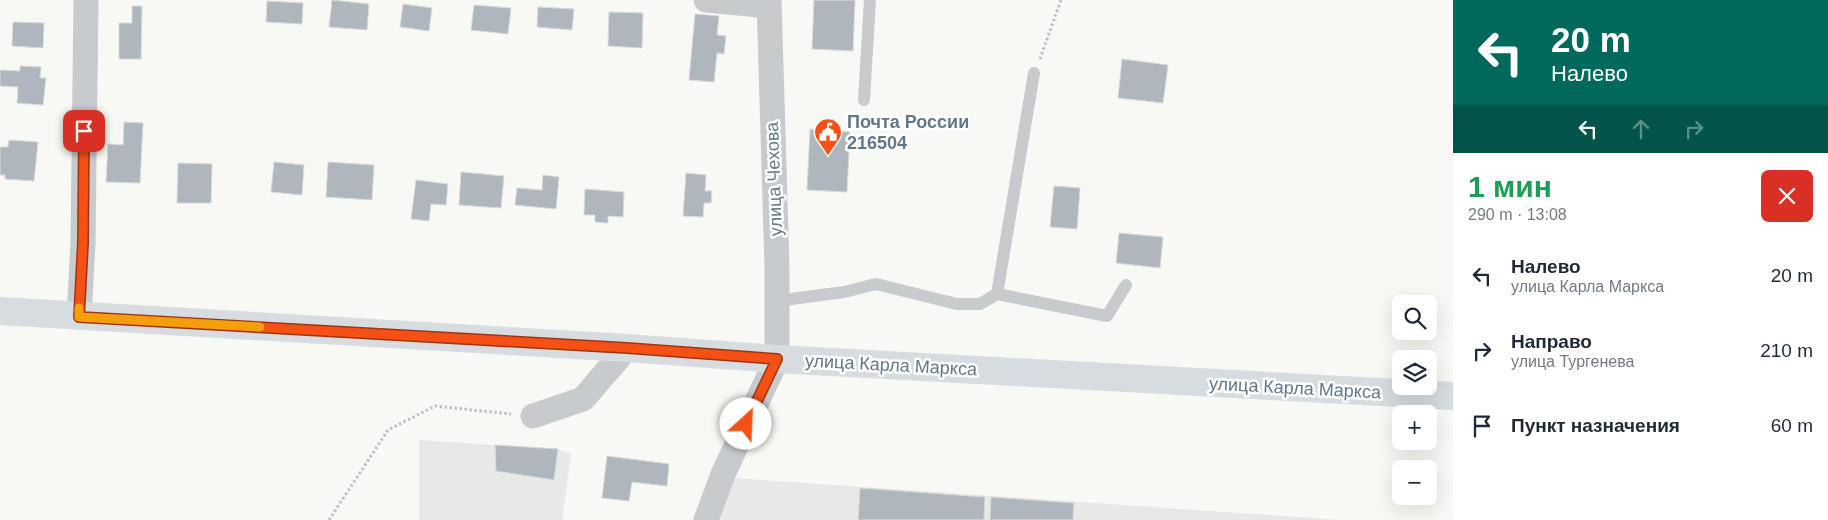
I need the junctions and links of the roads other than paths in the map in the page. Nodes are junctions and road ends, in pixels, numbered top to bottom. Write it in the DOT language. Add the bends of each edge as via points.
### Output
graph roads {
  1 [pos="86,0"];
  2 [pos="706,0"];
  3 [pos="870,0"];
  4 [pos="769,3"];
  5 [pos="1034,74"];
  6 [pos="864,100"];
  7 [pos="1126,285"];
  8 [pos="997,294"];
  9 [pos="776,301"];
  10 [pos="0,312"];
  11 [pos="79,317"];
  12 [pos="627,348"];
  13 [pos="777,359"];
  14 [pos="1453,396"];
  15 [pos="533,416"];
  16 [pos="706,520"];
  1 -- 11 [label="street"];
  2 -- 4 [label="street"];
  3 -- 6 [label="lane"];
  4 -- 9 [label="street, улица Чехова"];
  5 -- 8 [label="lane"];
  7 -- 8 [label="lane" via="1107,316"];
  8 -- 9 [label="lane" via="980,304 957,304 876,284 844,292"];
  9 -- 13 [label="street, улица Чехова"];
  10 -- 11 [label="main road, улица Карла Маркса"];
  11 -- 12 [label="main road, улица Карла Маркса"];
  12 -- 13 [label="main road, улица Карла Маркса"];
  12 -- 15 [label="street" via="583,399"];
  13 -- 14 [label="main road, улица Карла Маркса"];
  13 -- 16 [label="street" via="724,472"];
}
